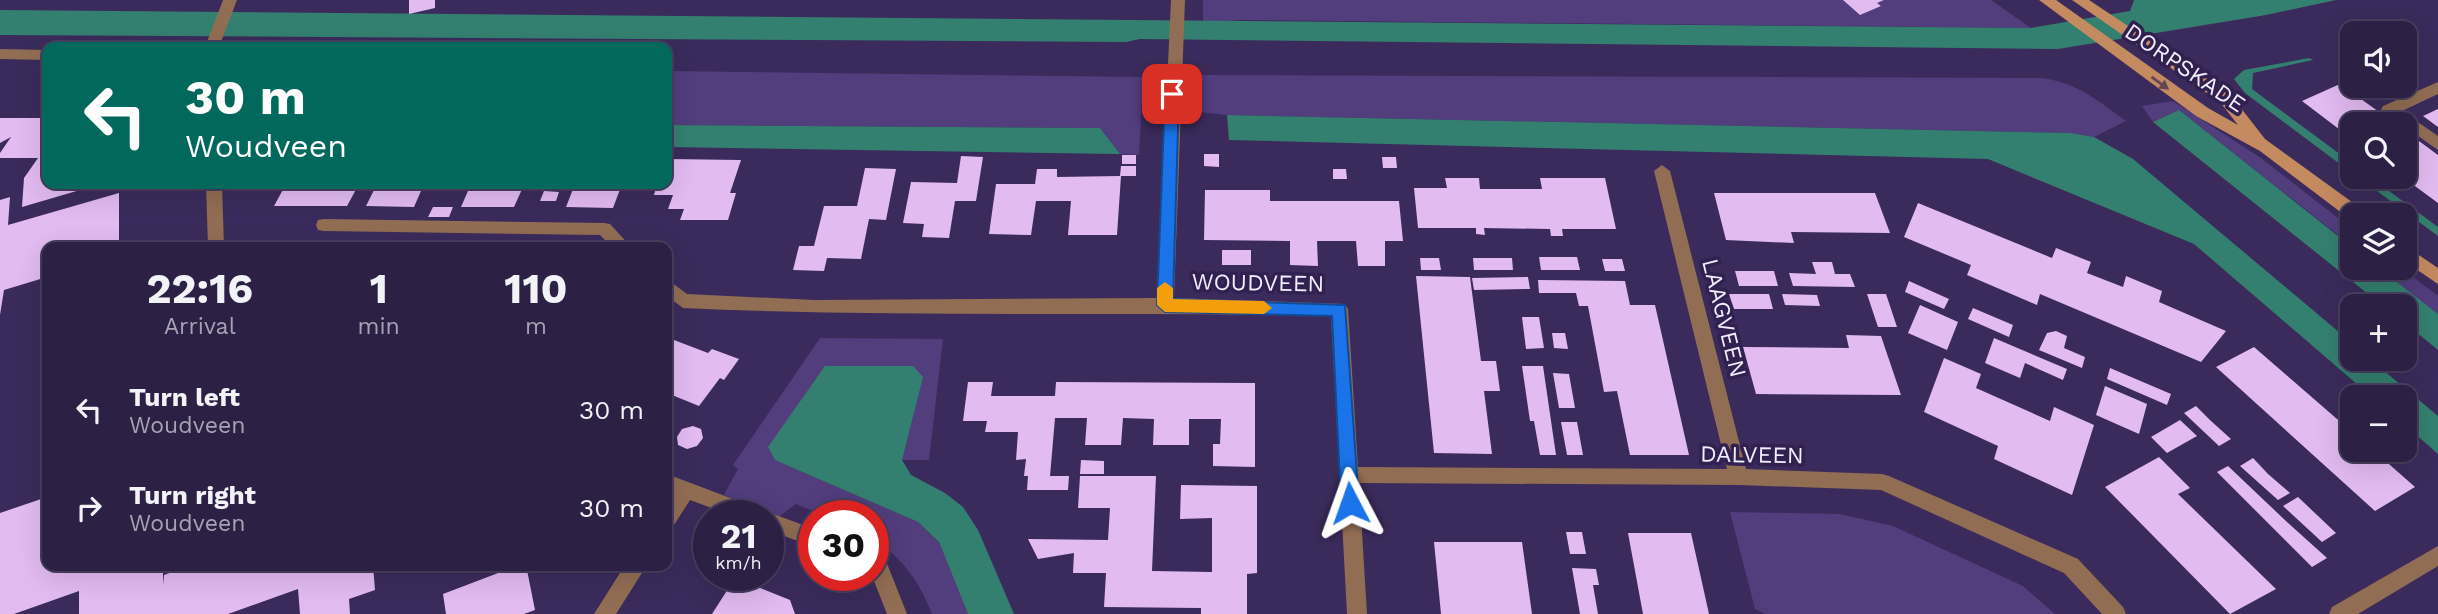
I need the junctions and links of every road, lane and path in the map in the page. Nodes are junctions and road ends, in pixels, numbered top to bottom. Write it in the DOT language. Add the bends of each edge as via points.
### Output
graph roads {
  1 [pos="2046,0"];
  2 [pos="2079,0"];
  3 [pos="229,3"];
  4 [pos="1177,7"];
  5 [pos="214,42"];
  6 [pos="0,54"];
  7 [pos="42,54"];
  8 [pos="2438,88"];
  9 [pos="2438,144"];
  10 [pos="2266,147"];
  11 [pos="1661,171"];
  12 [pos="214,189"];
  13 [pos="2341,203"];
  14 [pos="324,225"];
  15 [pos="216,242"];
  16 [pos="618,242"];
  17 [pos="2417,261"];
  18 [pos="2438,277"];
  19 [pos="672,291"];
  20 [pos="1165,305"];
  21 [pos="1349,475"];
  22 [pos="1739,477"];
  23 [pos="672,484"];
  24 [pos="686,490"];
  25 [pos="713,500"];
  26 [pos="672,511"];
  27 [pos="2438,555"];
  28 [pos="632,571"];
  29 [pos="888,591"];
  30 [pos="604,614"];
  31 [pos="897,614"];
  32 [pos="1357,614"];
  33 [pos="2116,614"];
  34 [pos="2339,614"];
  1 -- 10 [label="main road, DORPSKADE, one-way" via="2202,113"];
  2 -- 10 [label="main road, DORPSKADE" via="2225,98"];
  3 -- 5 [label="street"];
  4 -- 20 [label="street, WOUDVEEN"];
  6 -- 7 [label="street"];
  8 -- 9 [label="street" via="2389,110"];
  10 -- 13 [label="main road, DORPSKADE"];
  11 -- 22 [label="street, LAAGVEEN"];
  12 -- 15 [label="street"];
  14 -- 16 [label="street" via="604,229"];
  17 -- 18 [label="main road"];
  19 -- 20 [label="street, WOUDVEEN" via="683,301 814,307"];
  20 -- 21 [label="street, WOUDVEEN" via="1339,309"];
  21 -- 22 [label="street, DALVEEN"];
  21 -- 32 [label="street, WOUDVEEN"];
  22 -- 33 [label="street, DALVEEN" via="1882,482 2071,566"];
  23 -- 24 [label="street"];
  24 -- 25 [label="street"];
  24 -- 26 [label="street"];
  27 -- 34 [label="street"];
  28 -- 30 [label="street"];
  29 -- 31 [label="street"];
}
